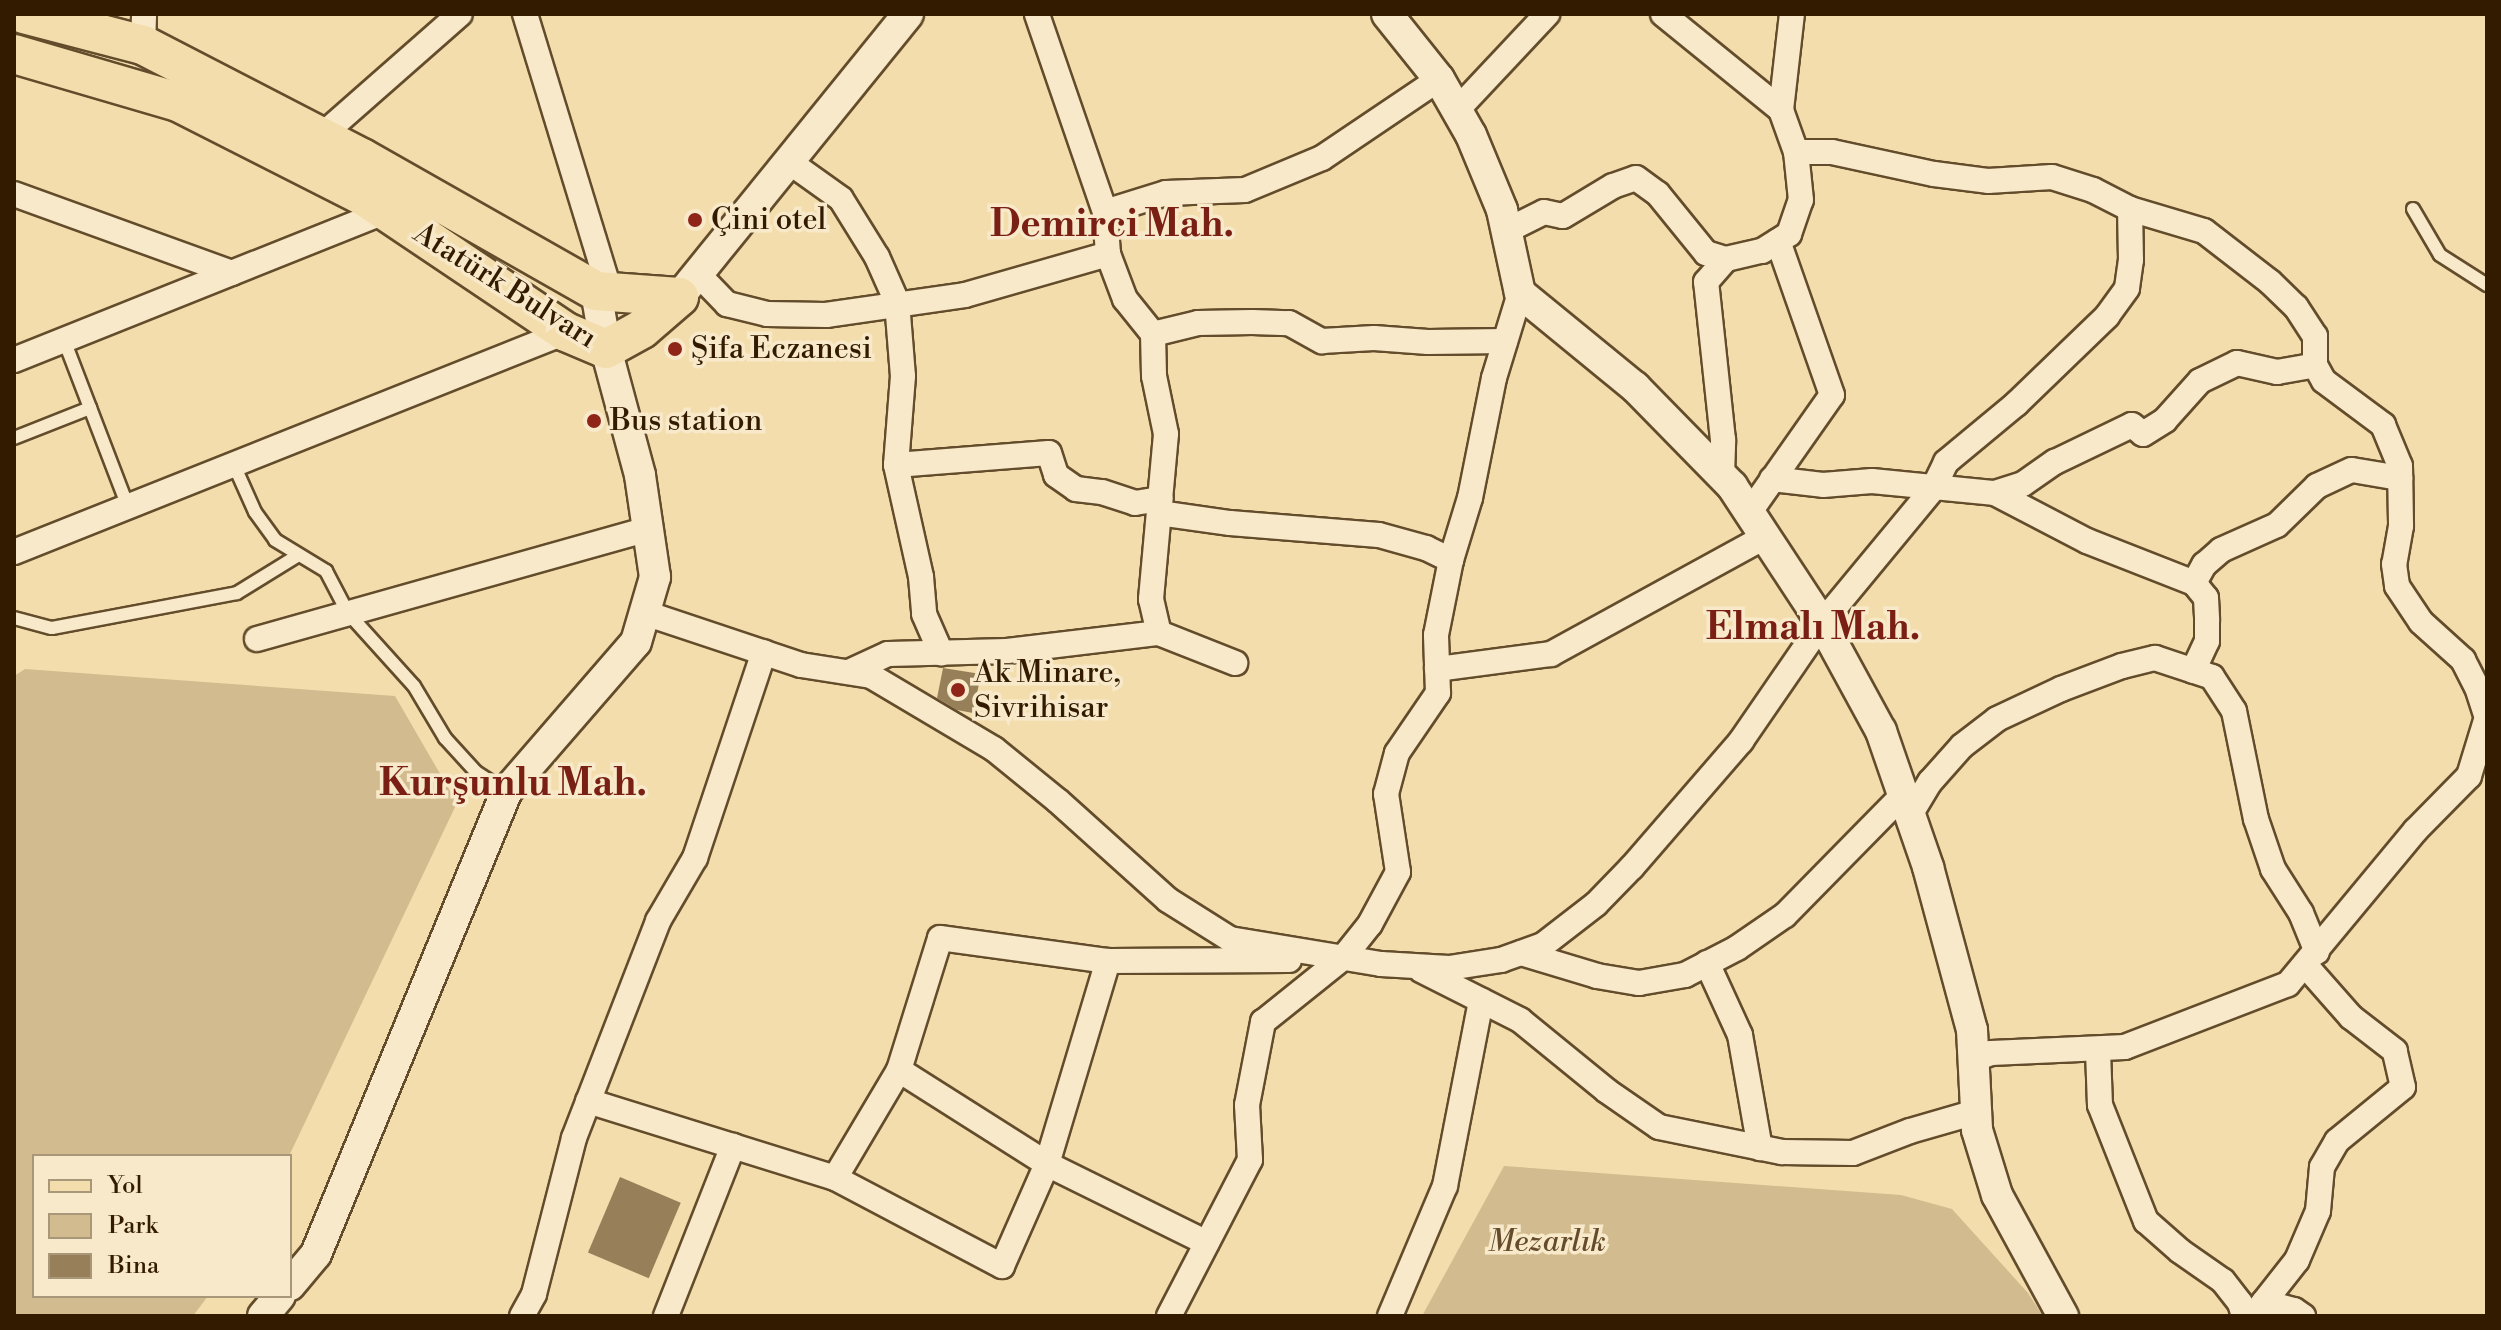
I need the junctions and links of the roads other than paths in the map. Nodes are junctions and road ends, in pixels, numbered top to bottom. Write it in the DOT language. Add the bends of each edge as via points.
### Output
graph roads {
  1 [pos="24,14"];
  2 [pos="460,14"];
  3 [pos="525,14"];
  4 [pos="908,14"];
  5 [pos="1037,14"];
  6 [pos="1387,14"];
  7 [pos="1547,14"];
  8 [pos="1663,14"];
  9 [pos="1792,14"];
  10 [pos="144,29"];
  11 [pos="14,54"];
  12 [pos="1439,79"];
  13 [pos="1457,110"];
  14 [pos="1781,110"];
  15 [pos="320,137"];
  16 [pos="1796,152"];
  17 [pos="788,161"];
  18 [pos="14,194"];
  19 [pos="397,198"];
  20 [pos="2130,209"];
  21 [pos="2413,209"];
  22 [pos="1105,212"];
  23 [pos="1506,231"];
  24 [pos="1778,241"];
  25 [pos="1108,254"];
  26 [pos="1726,259"];
  27 [pos="232,273"];
  28 [pos="2487,285"];
  29 [pos="689,286"];
  30 [pos="603,291"];
  31 [pos="1520,293"];
  32 [pos="897,302"];
  33 [pos="566,332"];
  34 [pos="1153,334"];
  35 [pos="64,340"];
  36 [pos="1505,341"];
  37 [pos="606,349"];
  38 [pos="14,360"];
  39 [pos="2315,365"];
  40 [pos="90,408"];
  41 [pos="14,438"];
  42 [pos="234,465"];
  43 [pos="896,465"];
  44 [pos="1722,475"];
  45 [pos="2400,478"];
  46 [pos="1772,479"];
  47 [pos="1933,489"];
  48 [pos="1995,493"];
  49 [pos="1160,506"];
  50 [pos="128,507"];
  51 [pos="1757,525"];
  52 [pos="648,529"];
  53 [pos="14,552"];
  54 [pos="297,556"];
  55 [pos="1451,560"];
  56 [pos="2194,583"];
  57 [pos="348,613"];
  58 [pos="645,613"];
  59 [pos="14,618"];
  60 [pos="1822,623"];
  61 [pos="1159,633"];
  62 [pos="257,639"];
  63 [pos="764,652"];
  64 [pos="941,653"];
  65 [pos="1235,663"];
  66 [pos="1437,669"];
  67 [pos="2193,671"];
  68 [pos="849,672"];
  69 [pos="2478,769"];
  70 [pos="506,792"];
  71 [pos="1907,805"];
  72 [pos="1521,953"];
  73 [pos="1343,958"];
  74 [pos="2312,959"];
  75 [pos="1108,961"];
  76 [pos="1707,963"];
  77 [pos="1412,966"];
  78 [pos="1481,1000"];
  79 [pos="2098,1051"];
  80 [pos="1973,1060"];
  81 [pos="899,1070"];
  82 [pos="588,1101"];
  83 [pos="1976,1112"];
  84 [pos="733,1146"];
  85 [pos="1760,1148"];
  86 [pos="1047,1164"];
  87 [pos="835,1178"];
  88 [pos="1207,1243"];
  89 [pos="292,1283"];
  90 [pos="278,1298"];
  91 [pos="2254,1311"];
  92 [pos="531,1315"];
  93 [pos="263,1316"];
  94 [pos="666,1316"];
  95 [pos="1169,1316"];
  96 [pos="1390,1316"];
  97 [pos="2063,1316"];
  98 [pos="2303,1316"];
  1 -- 10 [label="main road, Atatürk Bulvarı"];
  2 -- 15 [label="street"];
  3 -- 30 [label="street"];
  4 -- 17 [label="street"];
  5 -- 22 [label="street"];
  6 -- 12 [label="street"];
  7 -- 13 [label="street"];
  8 -- 14 [label="street"];
  9 -- 14 [label="street"];
  10 -- 15 [label="main road, Atatürk Bulvarı"];
  11 -- 19 [label="main road, Atatürk Bulvarı" via="178,102"];
  12 -- 13 [label="street"];
  12 -- 22 [label="street" via="1322,158 1245,190 1166,193"];
  13 -- 23 [label="street"];
  14 -- 16 [label="street"];
  15 -- 19 [label="main road, Atatürk Bulvarı"];
  16 -- 20 [label="street" via="1832,152 1988,181 2052,177"];
  16 -- 24 [label="street" via="1801,200 1789,234"];
  17 -- 29 [label="street"];
  17 -- 32 [label="street" via="841,199"];
  18 -- 27 [label="street"];
  19 -- 27 [label="street"];
  19 -- 30 [label="main road, Atatürk Bulvarı"];
  19 -- 33 [label="main road, Atatürk Bulvarı"];
  20 -- 39 [label="street" via="2204,231 2270,282 2315,336"];
  20 -- 47 [label="street" via="2127,288 2088,338 1946,462"];
  21 -- 28 [label="lane" via="2440,255"];
  22 -- 25 [label="street"];
  23 -- 26 [label="street" via="1544,212 1563,216 1636,178 1658,194 1706,253"];
  23 -- 31 [label="street"];
  24 -- 26 [label="street" via="1762,251"];
  24 -- 46 [label="street" via="1832,395"];
  25 -- 32 [label="street" via="965,295"];
  25 -- 34 [label="street" via="1125,299"];
  26 -- 44 [label="street" via="1706,282 1705,291 1723,440"];
  27 -- 35 [label="street"];
  29 -- 30 [label="main road, Atatürk Bulvarı"];
  29 -- 32 [label="street" via="727,304 767,314 838,314"];
  29 -- 37 [label="main road, Atatürk Bulvarı" via="642,329"];
  30 -- 37 [label="street"];
  31 -- 36 [label="street"];
  31 -- 44 [label="street" via="1635,387"];
  32 -- 43 [label="street" via="903,376"];
  33 -- 37 [label="main road, Atatürk Bulvarı"];
  33 -- 42 [label="street"];
  34 -- 36 [label="street" via="1198,323 1252,322 1289,323 1322,341"];
  34 -- 49 [label="street" via="1154,376 1166,434"];
  35 -- 38 [label="street"];
  35 -- 40 [label="lane"];
  36 -- 55 [label="street"];
  37 -- 52 [label="street" via="640,475"];
  39 -- 45 [label="street" via="2324,381 2383,425"];
  39 -- 48 [label="street" via="2277,372 2237,363 2200,381 2165,420 2143,434 2132,425 2055,462 2023,484"];
  40 -- 41 [label="lane"];
  40 -- 50 [label="lane"];
  42 -- 50 [label="street"];
  42 -- 54 [label="lane" via="255,512 275,540"];
  43 -- 49 [label="street" via="1049,453 1056,475 1076,489"];
  43 -- 64 [label="street" via="924,614"];
  44 -- 51 [label="street"];
  45 -- 56 [label="street" via="2352,470 2317,486 2277,525 2221,550"];
  45 -- 69 [label="street" via="2397,586 2421,622 2463,660 2477,687 2487,717"];
  46 -- 47 [label="street" via="1823,485 1872,481"];
  46 -- 51 [label="street"];
  47 -- 48 [label="street"];
  47 -- 60 [label="street"];
  48 -- 56 [label="street" via="2087,541"];
  49 -- 55 [label="street" via="1230,523 1379,535"];
  49 -- 61 [label="street" via="1151,599"];
  50 -- 53 [label="street"];
  51 -- 60 [label="street"];
  51 -- 66 [label="street" via="1551,654"];
  52 -- 57 [label="street"];
  52 -- 58 [label="street" via="655,577"];
  54 -- 57 [label="lane" via="326,571"];
  54 -- 59 [label="lane" via="237,593 52,628"];
  55 -- 66 [label="street" via="1436,635"];
  56 -- 67 [label="street" via="2206,598 2207,641"];
  57 -- 62 [label="street"];
  57 -- 70 [label="lane" via="414,686 445,738 476,772"];
  58 -- 63 [label="street"];
  58 -- 70 [label="street" via="636,642"];
  60 -- 71 [label="street" via="1881,731"];
  60 -- 72 [label="street" via="1741,741 1632,867 1596,904 1543,945"];
  61 -- 64 [label="street" via="1007,651"];
  61 -- 65 [label="street"];
  63 -- 68 [label="street" via="801,665"];
  63 -- 82 [label="street" via="695,858 658,921"];
  64 -- 68 [label="street" via="888,654"];
  66 -- 73 [label="street" via="1438,693 1397,753 1386,794 1398,872 1370,924"];
  67 -- 71 [label="street" via="2155,658 2061,689 1997,719 1962,746"];
  67 -- 74 [label="street" via="2212,677 2234,711 2265,844 2273,869 2301,913"];
  68 -- 73 [label="street" via="871,676 994,749 1168,900 1230,939"];
  69 -- 74 [label="street" via="2415,831"];
  70 -- 89 [label="street" via="316,1254"];
  71 -- 76 [label="street" via="1785,915"];
  71 -- 80 [label="street" via="1972,1030"];
  72 -- 76 [label="street" via="1639,983 1685,975"];
  72 -- 77 [label="street" via="1449,968"];
  73 -- 75 [label="street"];
  73 -- 77 [label="street"];
  73 -- 88 [label="street" via="1263,1022 1247,1105 1250,1160"];
  74 -- 79 [label="street" via="2288,984 2231,1009"];
  74 -- 91 [label="street" via="2351,1017 2395,1051 2403,1087 2337,1141 2322,1167 2318,1211 2297,1260"];
  75 -- 81 [label="street" via="940,938"];
  75 -- 86 [label="street"];
  76 -- 85 [label="street" via="1740,1035"];
  77 -- 78 [label="street"];
  78 -- 85 [label="street" via="1520,1020 1659,1127"];
  78 -- 96 [label="street" via="1445,1186"];
  79 -- 80 [label="street" via="1991,1053"];
  79 -- 91 [label="street" via="2100,1105 2146,1221"];
  80 -- 83 [label="street"];
  81 -- 86 [label="street"];
  81 -- 87 [label="street"];
  82 -- 84 [label="street"];
  82 -- 92 [label="street" via="574,1138"];
  83 -- 85 [label="street" via="1853,1153"];
  83 -- 97 [label="street" via="1997,1195"];
  84 -- 87 [label="street"];
  84 -- 94 [label="street"];
  86 -- 87 [label="street" via="1002,1266"];
  86 -- 88 [label="street"];
  88 -- 95 [label="street"];
  90 -- 93 [label="street"];
  91 -- 98 [label="street" via="2294,1310"];
}
